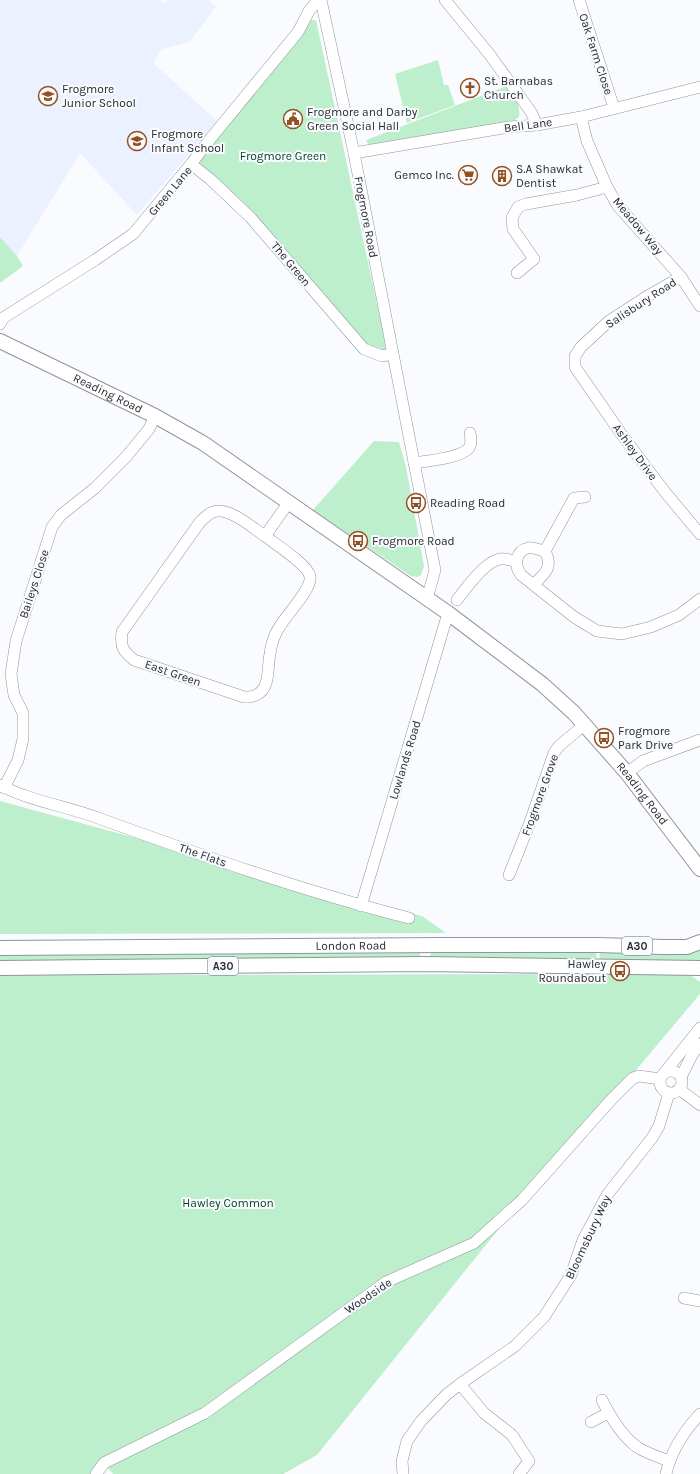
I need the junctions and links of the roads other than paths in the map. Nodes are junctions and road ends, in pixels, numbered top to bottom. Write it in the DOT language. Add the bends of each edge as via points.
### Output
graph roads {
  1 [pos="319,0"];
  2 [pos="445,0"];
  3 [pos="579,0"];
  4 [pos="700,87"];
  5 [pos="614,108"];
  6 [pos="581,117"];
  7 [pos="537,125"];
  8 [pos="354,153"];
  9 [pos="191,164"];
  10 [pos="607,187"];
  11 [pos="517,273"];
  12 [pos="681,277"];
  13 [pos="700,306"];
  14 [pos="0,324"];
  15 [pos="0,341"];
  16 [pos="392,354"];
  17 [pos="575,367"];
  18 [pos="155,416"];
  19 [pos="470,433"];
  20 [pos="414,464"];
  21 [pos="585,497"];
  22 [pos="289,502"];
  23 [pos="700,534"];
  24 [pos="264,536"];
  25 [pos="545,551"];
  26 [pos="516,561"];
  27 [pos="534,584"];
  28 [pos="428,599"];
  29 [pos="700,599"];
  30 [pos="457,600"];
  31 [pos="448,613"];
  32 [pos="584,725"];
  33 [pos="700,740"];
  34 [pos="627,773"];
  35 [pos="2,786"];
  36 [pos="700,869"];
  37 [pos="509,875"];
  38 [pos="361,906"];
  39 [pos="408,918"];
  40 [pos="700,942"];
  41 [pos="0,948"];
  42 [pos="0,968"];
  43 [pos="700,968"];
  44 [pos="700,1028"];
  45 [pos="700,1044"];
  46 [pos="663,1076"];
  47 [pos="681,1077"];
  48 [pos="674,1091"];
  49 [pos="700,1105"];
  50 [pos="684,1298"];
  51 [pos="700,1301"];
  52 [pos="460,1384"];
  53 [pos="602,1400"];
  54 [pos="608,1413"];
  55 [pos="700,1414"];
  56 [pos="591,1422"];
  57 [pos="669,1461"];
  58 [pos="96,1474"];
  59 [pos="402,1474"];
  60 [pos="518,1474"];
  61 [pos="666,1474"];
  1 -- 8 [label="street, Frogmore Road"];
  1 -- 9 [label="street, Green Lane" via="309,10 298,32"];
  2 -- 7 [label="street" via="490,55 531,112"];
  3 -- 5 [label="street, Oak Farm Close"];
  4 -- 5 [label="street, Bell Lane"];
  5 -- 6 [label="street, Bell Lane"];
  6 -- 7 [label="street, Bell Lane"];
  6 -- 10 [label="street, Meadow Way" via="587,141"];
  7 -- 8 [label="street, Bell Lane" via="509,127"];
  8 -- 16 [label="street, Frogmore Road"];
  9 -- 14 [label="street, Green Lane" via="133,234 3,318"];
  9 -- 16 [label="street, The Green" via="251,218 364,349 382,356"];
  10 -- 11 [label="street" via="526,204 518,208 512,218 513,229 534,259"];
  10 -- 12 [label="street, Meadow Way" via="618,206"];
  12 -- 13 [label="street, Meadow Way"];
  12 -- 17 [label="street, Salisbury Road" via="609,321 581,347 575,356"];
  15 -- 18 [label="main road, Reading Road"];
  16 -- 20 [label="street, Frogmore Road"];
  17 -- 23 [label="street, Ashley Drive" via="665,492"];
  18 -- 22 [label="main road, Reading Road" via="203,443"];
  18 -- 35 [label="street, Baileys Close" via="149,429 126,456 95,488 61,515 52,527 16,642 11,674 14,695 23,713 23,738 18,760"];
  19 -- 20 [label="street" via="472,440 462,453"];
  20 -- 28 [label="street, Frogmore Road" via="435,570"];
  21 -- 25 [label="street" via="574,498"];
  22 -- 24 [label="street"];
  22 -- 28 [label="main road, Reading Road"];
  24 -- 24 [label="street, East Green" via="305,567 310,576 308,588 276,632 267,679 264,688 257,695 244,697 134,660 125,653 121,642 122,632 208,514 217,511 228,512"];
  25 -- 26 [label="street" via="525,549"];
  25 -- 27 [label="street" via="549,559 548,567 545,574"];
  26 -- 27 [label="street" via="518,572"];
  26 -- 30 [label="street" via="500,559 487,566"];
  27 -- 29 [label="street" via="574,617 597,631 622,634 651,627 679,615"];
  28 -- 31 [label="main road, Reading Road"];
  31 -- 32 [label="main road, Reading Road" via="542,684"];
  31 -- 38 [label="street, Lowlands Road"];
  32 -- 34 [label="main road, Reading Road"];
  32 -- 37 [label="street, Frogmore Grove" via="554,753"];
  33 -- 34 [label="street" via="644,761"];
  34 -- 36 [label="main road, Reading Road"];
  35 -- 38 [label="street, The Flats" via="94,816 211,859"];
  38 -- 39 [label="street, The Flats"];
  40 -- 41 [label="main road, London Road / A30" via="687,947 410,945"];
  42 -- 43 [label="main road, London Road / A30" via="432,964"];
  44 -- 46 [label="street"];
  45 -- 47 [label="street"];
  46 -- 47 [label="street, Woodside" via="673,1070"];
  46 -- 48 [label="street" via="662,1088"];
  46 -- 58 [label="street, Woodside" via="633,1078 522,1200 474,1243 386,1282 204,1413 104,1463"];
  47 -- 48 [label="street" via="682,1082"];
  48 -- 49 [label="street"];
  48 -- 52 [label="street, Bloomsbury Way" via="652,1138 607,1194 584,1240 571,1275 544,1317 515,1346"];
  50 -- 51 [label="street"];
  52 -- 59 [label="street, Bloomsbury Way" via="421,1421 407,1442 402,1461"];
  52 -- 60 [label="street" via="484,1413 512,1435 529,1462"];
  53 -- 54 [label="street"];
  54 -- 56 [label="street"];
  54 -- 57 [label="street" via="628,1439 639,1448"];
  55 -- 57 [label="street" via="686,1429"];
  57 -- 61 [label="street"];
}
